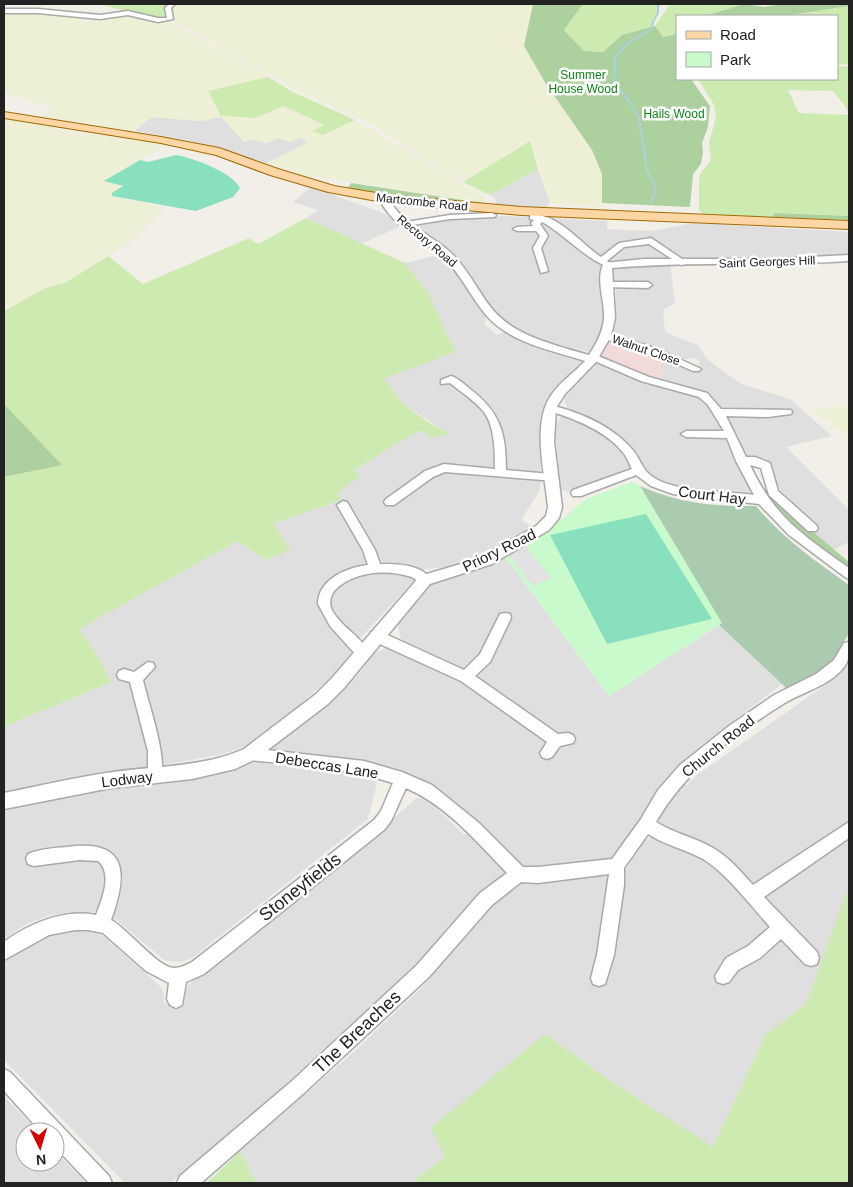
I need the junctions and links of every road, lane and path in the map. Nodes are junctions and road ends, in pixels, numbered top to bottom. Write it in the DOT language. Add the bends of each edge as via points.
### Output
graph roads {
  1 [pos="172,4"];
  2 [pos="4,11"];
  3 [pos="4,115"];
  4 [pos="388,200"];
  5 [pos="492,215"];
  6 [pos="533,216"];
  7 [pos="542,218"];
  8 [pos="406,224"];
  9 [pos="849,225"];
  10 [pos="538,228"];
  11 [pos="517,229"];
  12 [pos="849,258"];
  13 [pos="605,263"];
  14 [pos="684,263"];
  15 [pos="544,271"];
  16 [pos="607,285"];
  17 [pos="645,287"];
  18 [pos="604,336"];
  19 [pos="593,358"];
  20 [pos="693,364"];
  21 [pos="451,379"];
  22 [pos="550,408"];
  23 [pos="718,412"];
  24 [pos="787,412"];
  25 [pos="686,434"];
  26 [pos="730,435"];
  27 [pos="741,461"];
  28 [pos="637,471"];
  29 [pos="500,472"];
  30 [pos="552,478"];
  31 [pos="577,493"];
  32 [pos="763,500"];
  33 [pos="389,503"];
  34 [pos="343,505"];
  35 [pos="811,524"];
  36 [pos="376,569"];
  37 [pos="849,574"];
  38 [pos="425,580"];
  39 [pos="507,624"];
  40 [pos="376,636"];
  41 [pos="849,647"];
  42 [pos="362,652"];
  43 [pos="148,667"];
  44 [pos="466,677"];
  45 [pos="557,744"];
  46 [pos="250,754"];
  47 [pos="154,776"];
  48 [pos="402,779"];
  49 [pos="4,801"];
  50 [pos="646,824"];
  51 [pos="849,829"];
  52 [pos="34,859"];
  53 [pos="616,866"];
  54 [pos="519,874"];
  55 [pos="753,895"];
  56 [pos="102,924"];
  57 [pos="782,927"];
  58 [pos="4,952"];
  59 [pos="811,958"];
  60 [pos="178,975"];
  61 [pos="723,976"];
  62 [pos="599,978"];
  63 [pos="176,999"];
  64 [pos="4,1078"];
  65 [pos="46,1122"];
  66 [pos="65,1143"];
  67 [pos="102,1183"];
  68 [pos="187,1183"];
  1 -- 2 [label="street" via="168,8 170,19 162,20 128,13 100,17"];
  3 -- 4 [label="main road, Martcombe Road" via="219,152 332,189"];
  4 -- 8 [label="street, Rectory Road" via="391,212"];
  4 -- 9 [label="main road, Martcombe Road" via="523,211"];
  5 -- 8 [label="street"];
  6 -- 7 [label="street"];
  7 -- 10 [label="street" via="534,222"];
  7 -- 13 [label="street" via="553,222 591,256"];
  8 -- 19 [label="street, Rectory Road" via="455,262 488,312 501,324 518,334"];
  10 -- 11 [label="street"];
  10 -- 15 [label="street" via="544,236 537,248"];
  12 -- 14 [label="street, Saint Georges Hill"];
  13 -- 14 [label="street, Saint Georges Hill"];
  13 -- 14 [label="street" via="622,245 651,241"];
  13 -- 16 [label="street"];
  16 -- 17 [label="street"];
  16 -- 18 [label="street" via="610,315"];
  18 -- 19 [label="street"];
  18 -- 20 [label="street, Walnut Close"];
  19 -- 22 [label="street" via="563,389"];
  19 -- 23 [label="street" via="645,379 703,395"];
  21 -- 29 [label="street" via="492,416"];
  22 -- 28 [label="street, Court Hay" via="582,420 618,442 632,457"];
  22 -- 30 [label="street, Priory Road" via="548,427"];
  23 -- 24 [label="street"];
  23 -- 26 [label="street"];
  25 -- 26 [label="street"];
  26 -- 27 [label="street"];
  27 -- 32 [label="street"];
  27 -- 35 [label="street" via="755,461 766,466 773,492"];
  28 -- 31 [label="street"];
  28 -- 32 [label="street, Court Hay" via="676,492"];
  29 -- 30 [label="street"];
  29 -- 33 [label="street" via="444,468 429,474"];
  30 -- 38 [label="street, Priory Road" via="554,514 538,532 476,564"];
  32 -- 37 [label="street" via="786,525"];
  34 -- 36 [label="street"];
  36 -- 38 [label="street" via="417,573"];
  36 -- 42 [label="street" via="337,579 325,595 324,605 329,615"];
  38 -- 40 [label="street"];
  39 -- 44 [label="street" via="485,658"];
  40 -- 42 [label="street"];
  40 -- 44 [label="street"];
  41 -- 50 [label="street, Church Road" via="839,664 821,678 779,699 685,770 663,795"];
  42 -- 46 [label="street" via="322,699"];
  43 -- 47 [label="street" via="130,677 155,752"];
  44 -- 45 [label="street"];
  46 -- 47 [label="street, Lodway" via="216,766"];
  46 -- 48 [label="street, Debeccas Lane" via="364,767"];
  47 -- 49 [label="street, Lodway" via="111,780"];
  48 -- 54 [label="street, Debeccas Lane" via="427,790 474,828"];
  48 -- 60 [label="street, Stoneyfields" via="379,825 198,968"];
  50 -- 53 [label="street, Church Road"];
  50 -- 55 [label="street" via="672,840 707,853"];
  51 -- 55 [label="street"];
  52 -- 56 [label="street" via="82,853 104,855 113,870 113,883"];
  53 -- 54 [label="street" via="538,875"];
  53 -- 62 [label="street" via="609,943"];
  54 -- 68 [label="street, The Breaches" via="486,899 423,970 298,1087"];
  55 -- 57 [label="street"];
  56 -- 58 [label="street" via="78,922 42,929 20,939"];
  56 -- 60 [label="street" via="162,972"];
  57 -- 59 [label="street"];
  57 -- 61 [label="street" via="754,952 732,964"];
  60 -- 63 [label="street"];
  64 -- 65 [label="street"];
  66 -- 67 [label="street"];
}
